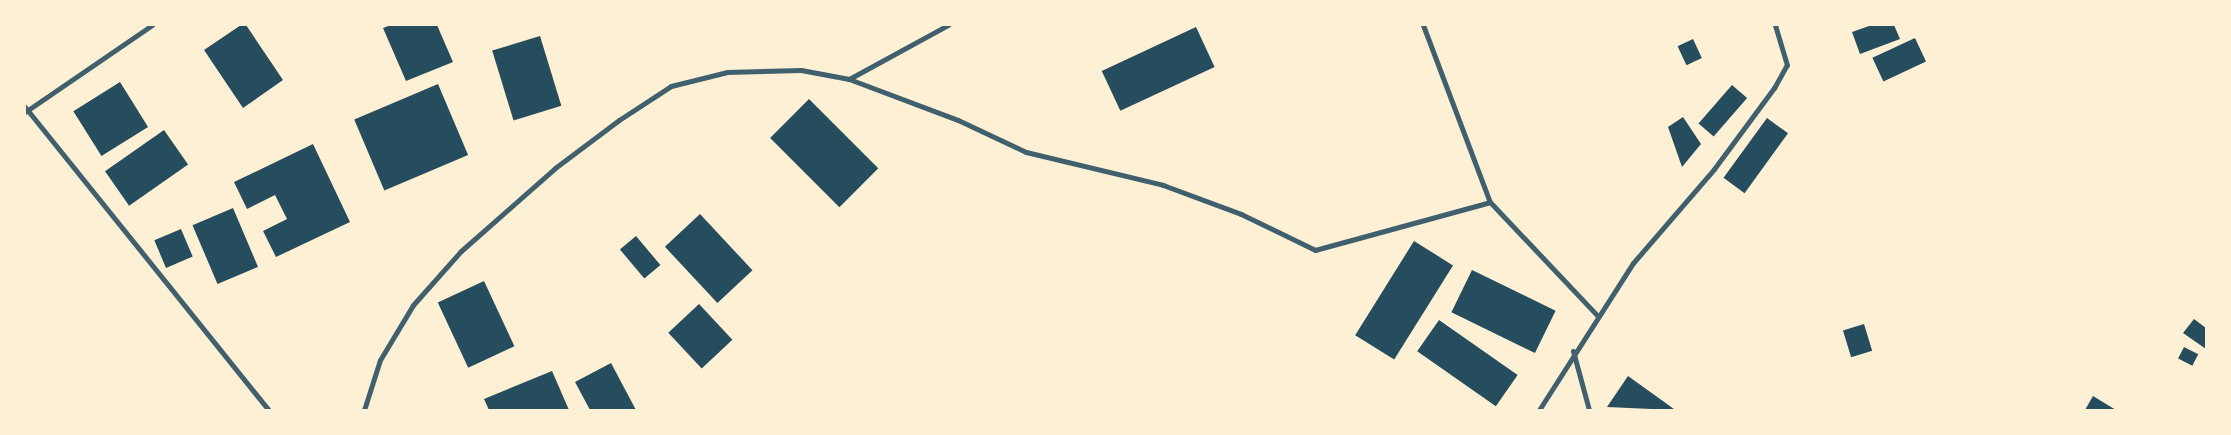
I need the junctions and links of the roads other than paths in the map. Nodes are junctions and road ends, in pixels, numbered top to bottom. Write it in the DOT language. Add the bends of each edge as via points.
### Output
graph roads {
  1 [pos="152,25"];
  2 [pos="948,25"];
  3 [pos="1423,25"];
  4 [pos="1775,25"];
  5 [pos="849,79"];
  6 [pos="26,110"];
  7 [pos="1490,202"];
  8 [pos="1597,315"];
  9 [pos="1573,351"];
  10 [pos="269,410"];
  11 [pos="364,410"];
  12 [pos="1539,410"];
  13 [pos="1589,410"];
  1 -- 6 [label="street"];
  2 -- 5 [label="street"];
  3 -- 7 [label="street"];
  4 -- 8 [label="street" via="1786,65 1774,88 1714,169 1633,263"];
  5 -- 7 [label="street" via="958,120 1026,152 1172,188 1240,214 1315,250"];
  5 -- 11 [label="street" via="801,70 727,72 671,86 619,120 555,168 462,251 413,305 380,360"];
  6 -- 10 [label="street"];
  7 -- 8 [label="street"];
  8 -- 9 [label="street"];
  9 -- 12 [label="street"];
  9 -- 13 [label="street"];
}
